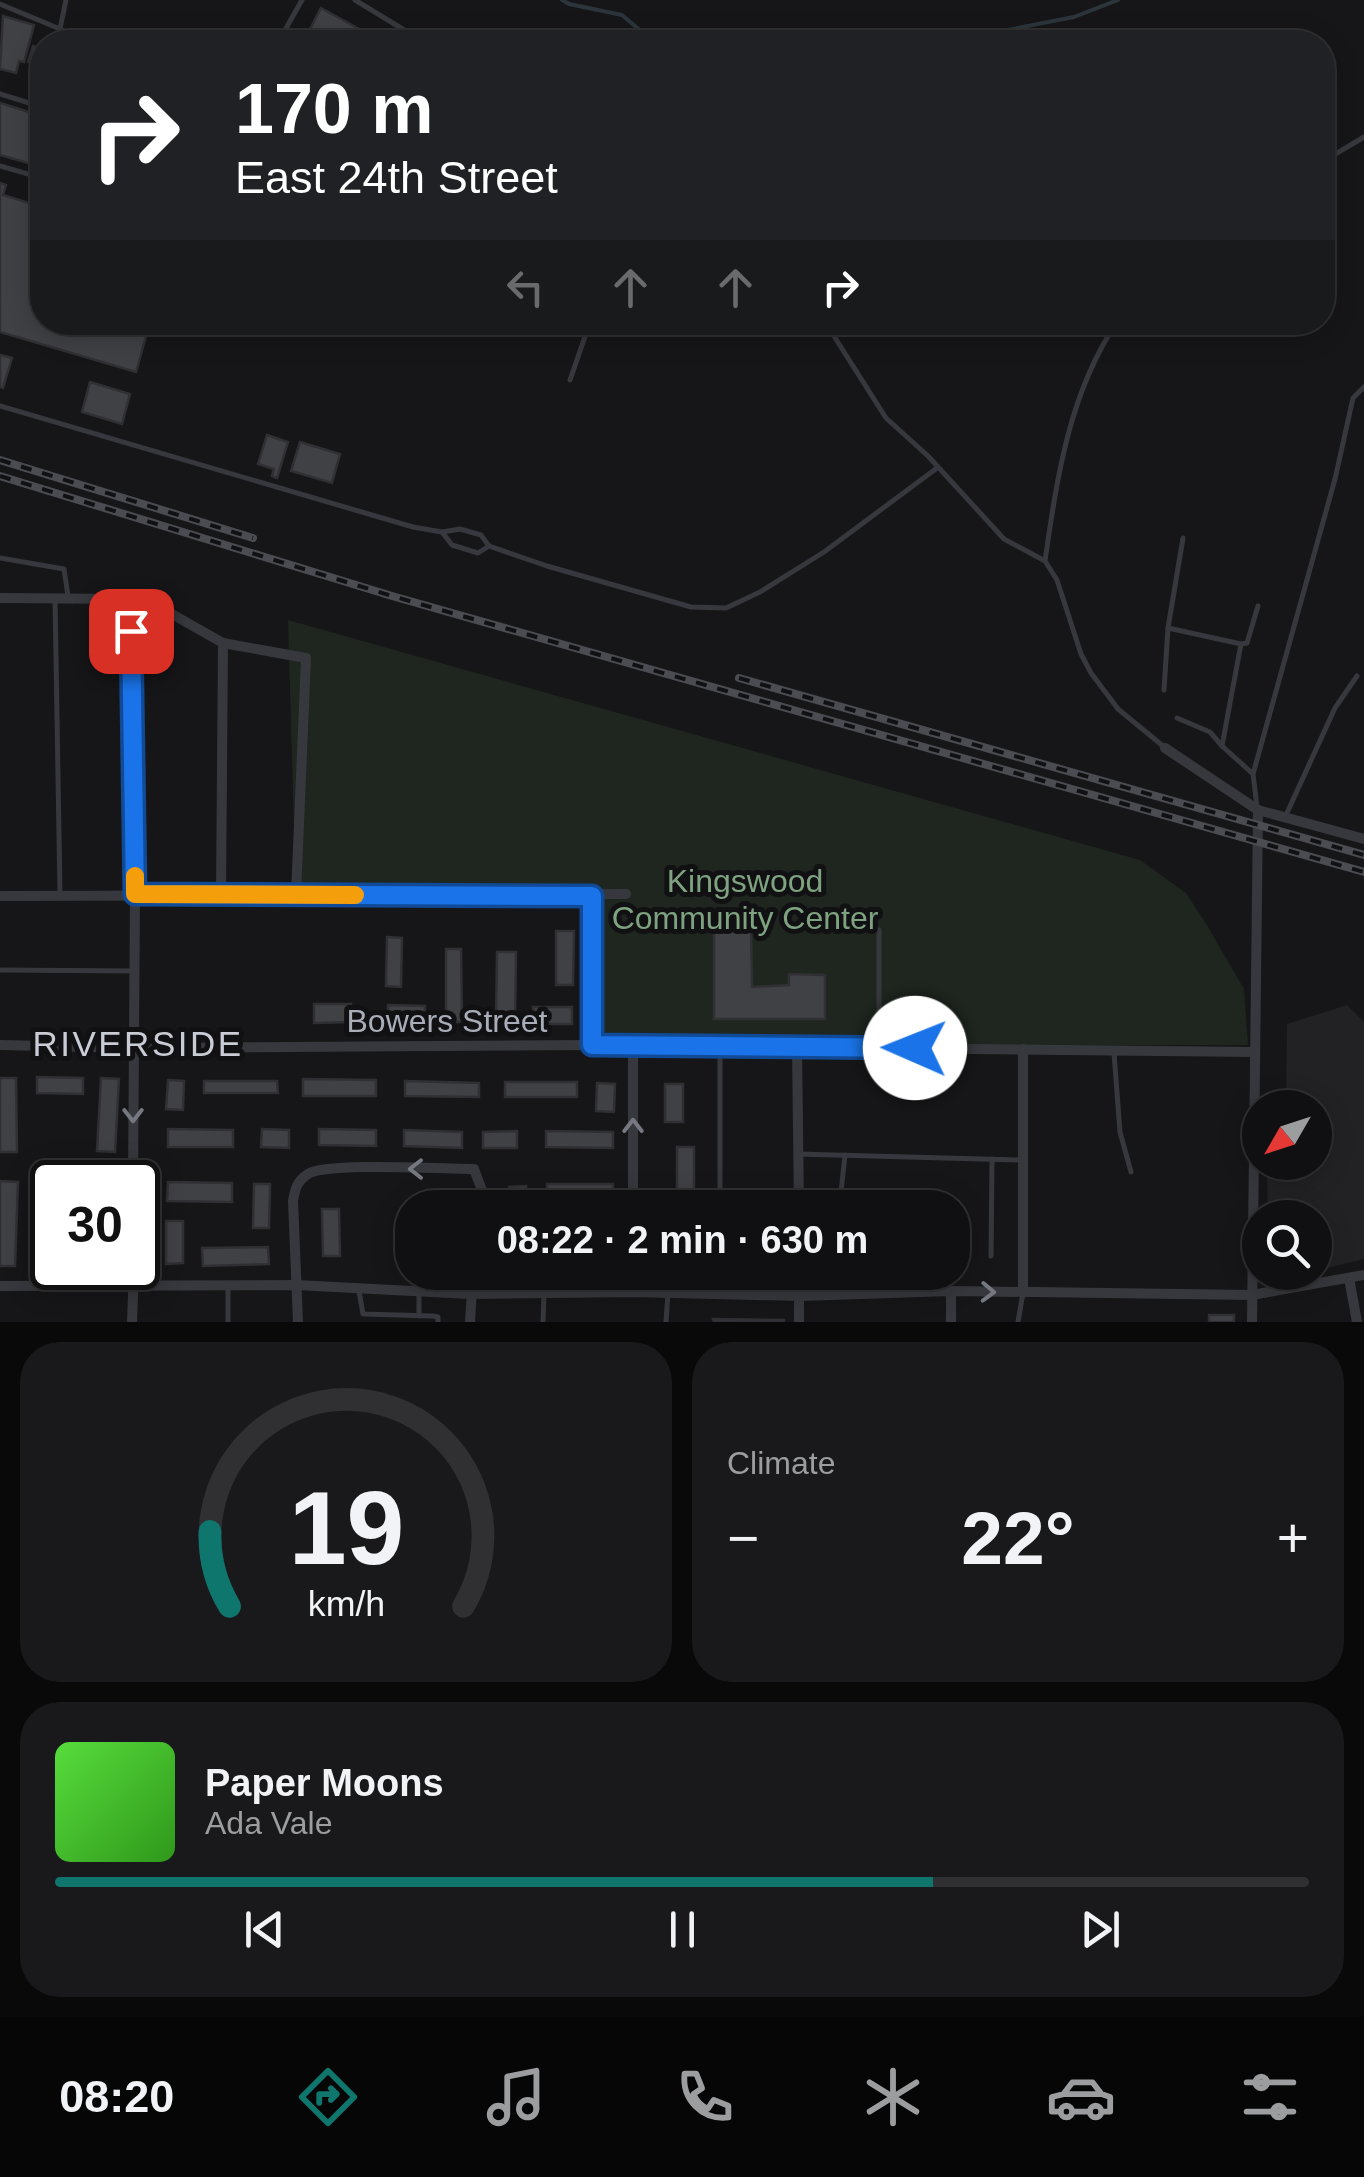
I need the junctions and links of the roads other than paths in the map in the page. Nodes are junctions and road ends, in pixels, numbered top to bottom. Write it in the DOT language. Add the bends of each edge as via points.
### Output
graph roads {
  1 [pos="66,0"];
  2 [pos="302,0"];
  3 [pos="355,0"];
  4 [pos="0,4"];
  5 [pos="60,29"];
  6 [pos="285,30"];
  7 [pos="404,30"];
  8 [pos="0,94"];
  9 [pos="30,104"];
  10 [pos="1364,137"];
  11 [pos="1335,154"];
  12 [pos="0,166"];
  13 [pos="30,175"];
  14 [pos="584,335"];
  15 [pos="834,335"];
  16 [pos="1111,335"];
  17 [pos="570,380"];
  18 [pos="1364,388"];
  19 [pos="0,406"];
  20 [pos="937,468"];
  21 [pos="442,532"];
  22 [pos="1183,538"];
  23 [pos="489,546"];
  24 [pos="0,558"];
  25 [pos="1045,561"];
  26 [pos="0,598"];
  27 [pos="54,598"];
  28 [pos="68,598"];
  29 [pos="128,599"];
  30 [pos="1258,606"];
  31 [pos="1168,628"];
  32 [pos="224,643"];
  33 [pos="1241,644"];
  34 [pos="1357,676"];
  35 [pos="1164,690"];
  36 [pos="1177,718"];
  37 [pos="1222,746"];
  38 [pos="1166,748"];
  39 [pos="1253,774"];
  40 [pos="1258,810"];
  41 [pos="1285,817"];
  42 [pos="1364,825"];
  43 [pos="1349,835"];
  44 [pos="1364,839"];
  45 [pos="135,894"];
  46 [pos="626,894"];
  47 [pos="221,895"];
  48 [pos="296,895"];
  49 [pos="0,896"];
  50 [pos="60,896"];
  51 [pos="592,896"];
  52 [pos="880,930"];
  53 [pos="0,970"];
  54 [pos="134,971"];
  55 [pos="0,1045"];
  56 [pos="592,1045"];
  57 [pos="632,1045"];
  58 [pos="720,1046"];
  59 [pos="797,1046"];
  60 [pos="879,1047"];
  61 [pos="133,1048"];
  62 [pos="1023,1049"];
  63 [pos="1114,1050"];
  64 [pos="1255,1052"];
  65 [pos="798,1154"];
  66 [pos="845,1156"];
  67 [pos="992,1159"];
  68 [pos="133,1160"];
  69 [pos="1024,1160"];
  70 [pos="1132,1172"];
  71 [pos="481,1190"];
  72 [pos="633,1190"];
  73 [pos="720,1190"];
  74 [pos="799,1190"];
  75 [pos="841,1190"];
  76 [pos="991,1256"];
  77 [pos="1364,1275"];
  78 [pos="1350,1278"];
  79 [pos="296,1285"];
  80 [pos="0,1286"];
  81 [pos="30,1286"];
  82 [pos="228,1286"];
  83 [pos="160,1287"];
  84 [pos="359,1288"];
  85 [pos="134,1290"];
  86 [pos="470,1290"];
  87 [pos="720,1290"];
  88 [pos="800,1290"];
  89 [pos="952,1291"];
  90 [pos="419,1292"];
  91 [pos="633,1292"];
  92 [pos="544,1293"];
  93 [pos="668,1293"];
  94 [pos="470,1294"];
  95 [pos="720,1294"];
  96 [pos="1023,1294"];
  97 [pos="1252,1295"];
  98 [pos="800,1296"];
  99 [pos="419,1316"];
  100 [pos="438,1320"];
  101 [pos="132,1322"];
  102 [pos="228,1322"];
  103 [pos="298,1322"];
  104 [pos="470,1322"];
  105 [pos="543,1322"];
  106 [pos="666,1322"];
  107 [pos="799,1322"];
  108 [pos="952,1322"];
  109 [pos="1018,1322"];
  110 [pos="1252,1322"];
  111 [pos="1357,1322"];
  1 -- 5 [label="lane"];
  2 -- 6 [label="lane"];
  3 -- 7 [label="lane"];
  4 -- 5 [label="lane"];
  8 -- 9 [label="lane"];
  10 -- 11 [label="lane"];
  12 -- 13 [label="lane"];
  14 -- 17 [label="lane"];
  15 -- 20 [label="lane" via="886,418"];
  16 -- 25 [label="lane" via="1091,369 1058,469"];
  18 -- 39 [label="lane" via="1353,398"];
  19 -- 21 [label="lane"];
  20 -- 23 [label="lane" via="824,552 726,608 663,600"];
  20 -- 25 [label="lane" via="1004,539"];
  21 -- 23 [label="lane" via="481,535"];
  21 -- 23 [label="lane" via="452,545 478,552"];
  22 -- 31 [label="lane"];
  24 -- 28 [label="lane" via="64,569"];
  25 -- 38 [label="lane" via="1091,673 1118,710"];
  26 -- 27 [label="street"];
  27 -- 28 [label="street"];
  27 -- 50 [label="lane"];
  28 -- 29 [label="street"];
  29 -- 32 [label="street" via="154,604"];
  29 -- 45 [label="street"];
  30 -- 33 [label="lane" via="1247,643"];
  31 -- 33 [label="lane"];
  31 -- 35 [label="lane"];
  32 -- 47 [label="street"];
  32 -- 48 [label="street" via="306,658"];
  33 -- 37 [label="lane"];
  34 -- 41 [label="lane" via="1335,708"];
  36 -- 37 [label="lane" via="1210,732"];
  37 -- 39 [label="lane"];
  38 -- 40 [label="street"];
  39 -- 40 [label="lane"];
  40 -- 41 [label="street"];
  40 -- 64 [label="street"];
  41 -- 43 [label="street"];
  42 -- 43 [label="street"];
  43 -- 44 [label="street"];
  45 -- 47 [label="street"];
  45 -- 50 [label="street"];
  45 -- 54 [label="street"];
  46 -- 51 [label="street"];
  47 -- 48 [label="street"];
  48 -- 51 [label="street"];
  49 -- 50 [label="street"];
  51 -- 56 [label="street"];
  52 -- 60 [label="lane"];
  53 -- 54 [label="lane"];
  54 -- 61 [label="street"];
  55 -- 61 [label="street, Bowers Street"];
  56 -- 57 [label="street, Bowers Street"];
  56 -- 61 [label="street, Bowers Street"];
  57 -- 58 [label="street, Bowers Street"];
  72 -- 57 [label="street, one-way"];
  58 -- 59 [label="street, Bowers Street"];
  58 -- 73 [label="lane"];
  59 -- 60 [label="street, Bowers Street"];
  59 -- 65 [label="street"];
  60 -- 62 [label="street, Bowers Street"];
  61 -- 68 [label="street, one-way"];
  62 -- 63 [label="street, Bowers Street"];
  62 -- 69 [label="street"];
  63 -- 64 [label="street, Bowers Street"];
  63 -- 70 [label="lane" via="1120,1132"];
  64 -- 97 [label="street"];
  65 -- 66 [label="lane"];
  65 -- 74 [label="street"];
  66 -- 67 [label="lane"];
  66 -- 75 [label="lane"];
  67 -- 69 [label="lane"];
  67 -- 76 [label="lane"];
  69 -- 96 [label="street"];
  71 -- 79 [label="street, one-way" via="474,1169 310,1172 295,1186 293,1201"];
  77 -- 78 [label="street"];
  78 -- 97 [label="street"];
  78 -- 111 [label="street"];
  79 -- 82 [label="street"];
  79 -- 84 [label="street"];
  79 -- 103 [label="street"];
  80 -- 81 [label="street"];
  82 -- 83 [label="street"];
  82 -- 102 [label="lane"];
  84 -- 90 [label="street"];
  84 -- 99 [label="lane" via="363,1314"];
  85 -- 101 [label="street"];
  86 -- 94 [label="street"];
  87 -- 95 [label="lane"];
  88 -- 98 [label="street"];
  89 -- 96 [label="street, one-way"];
  89 -- 98 [label="street"];
  89 -- 108 [label="street"];
  90 -- 94 [label="street"];
  90 -- 99 [label="lane"];
  91 -- 92 [label="street"];
  91 -- 93 [label="street"];
  92 -- 94 [label="street"];
  92 -- 105 [label="lane"];
  93 -- 95 [label="street"];
  93 -- 106 [label="lane"];
  94 -- 104 [label="street"];
  95 -- 98 [label="street"];
  96 -- 97 [label="street"];
  96 -- 109 [label="lane"];
  97 -- 110 [label="street"];
  98 -- 107 [label="street"];
  99 -- 100 [label="lane"];
}
